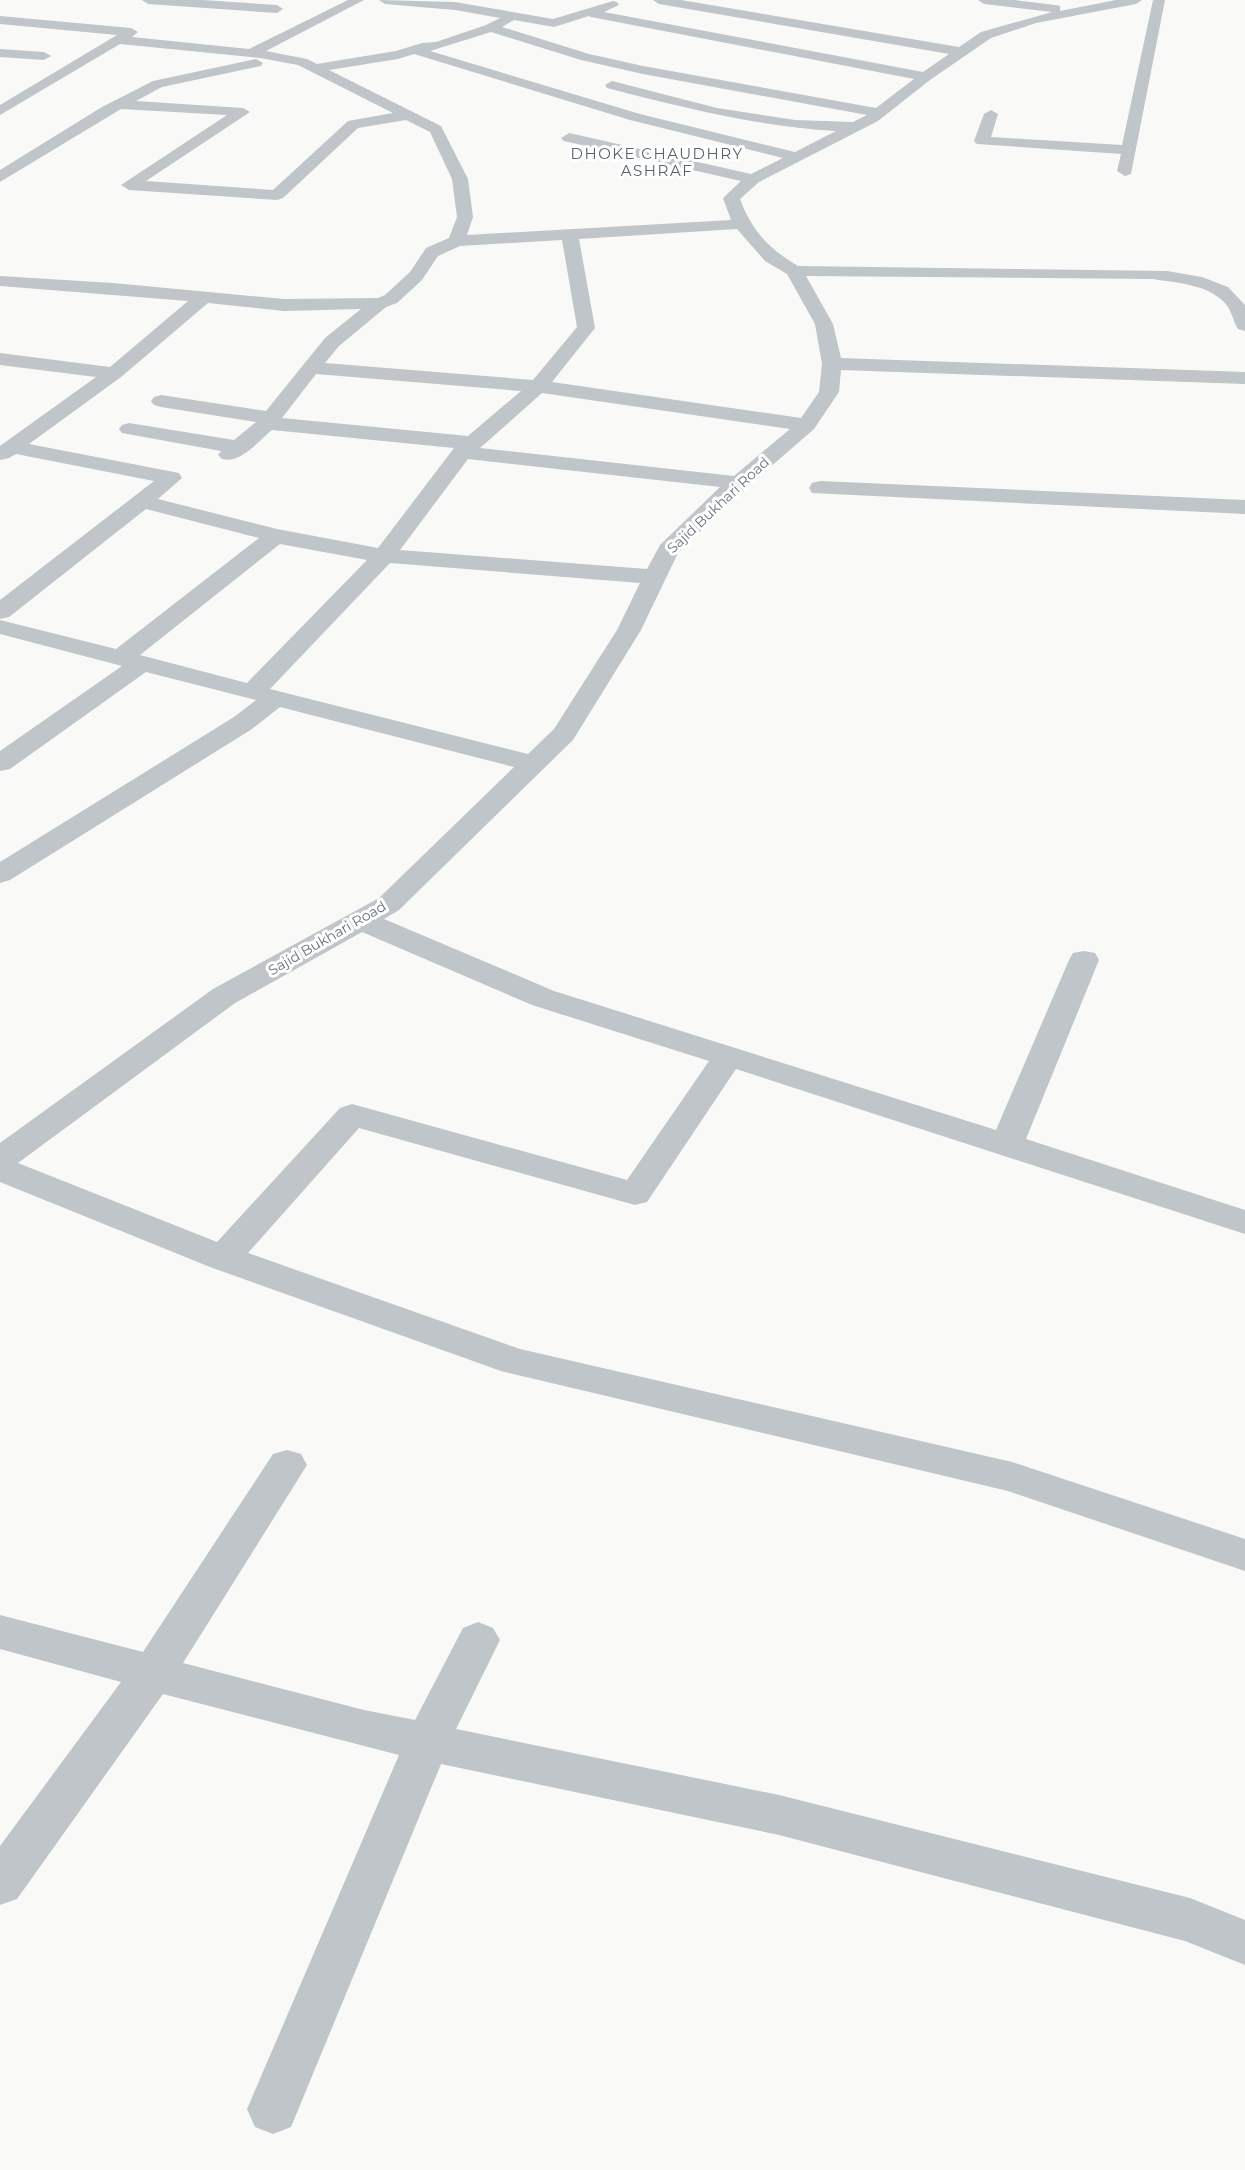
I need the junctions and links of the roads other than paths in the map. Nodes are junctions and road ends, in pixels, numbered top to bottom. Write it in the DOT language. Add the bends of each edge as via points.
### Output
graph roads {
  1 [pos="358,0"];
  2 [pos="385,0"];
  3 [pos="626,0"];
  4 [pos="659,0"];
  5 [pos="984,0"];
  6 [pos="1136,0"];
  7 [pos="1160,0"];
  8 [pos="145,2"];
  9 [pos="459,3"];
  10 [pos="278,9"];
  11 [pos="1078,11"];
  12 [pos="591,13"];
  13 [pos="516,15"];
  14 [pos="120,17"];
  15 [pos="0,20"];
  16 [pos="101,28"];
  17 [pos="491,28"];
  18 [pos="968,30"];
  19 [pos="992,33"];
  20 [pos="120,39"];
  21 [pos="273,42"];
  22 [pos="296,44"];
  23 [pos="341,49"];
  24 [pos="414,50"];
  25 [pos="962,52"];
  26 [pos="0,53"];
  27 [pos="251,53"];
  28 [pos="44,56"];
  29 [pos="398,56"];
  30 [pos="282,58"];
  31 [pos="317,68"];
  32 [pos="925,77"];
  33 [pos="608,84"];
  34 [pos="119,104"];
  35 [pos="0,111"];
  36 [pos="879,113"];
  37 [pos="991,114"];
  38 [pos="410,115"];
  39 [pos="629,116"];
  40 [pos="855,127"];
  41 [pos="1129,150"];
  42 [pos="798,157"];
  43 [pos="1125,171"];
  44 [pos="0,177"];
  45 [pos="753,178"];
  46 [pos="741,224"];
  47 [pos="570,236"];
  48 [pos="457,241"];
  49 [pos="794,271"];
  50 [pos="0,281"];
  51 [pos="204,297"];
  52 [pos="380,303"];
  53 [pos="1245,325"];
  54 [pos="0,359"];
  55 [pos="832,364"];
  56 [pos="313,368"];
  57 [pos="114,373"];
  58 [pos="1245,378"];
  59 [pos="538,386"];
  60 [pos="161,401"];
  61 [pos="269,420"];
  62 [pos="807,425"];
  63 [pos="129,429"];
  64 [pos="467,447"];
  65 [pos="6,451"];
  66 [pos="738,483"];
  67 [pos="820,488"];
  68 [pos="142,501"];
  69 [pos="1245,507"];
  70 [pos="276,536"];
  71 [pos="384,556"];
  72 [pos="654,578"];
  73 [pos="0,612"];
  74 [pos="0,627"];
  75 [pos="131,661"];
  76 [pos="264,695"];
  77 [pos="0,763"];
  78 [pos="533,765"];
  79 [pos="0,874"];
  80 [pos="360,920"];
  81 [pos="1084,960"];
  82 [pos="729,1056"];
  83 [pos="1007,1145"];
  84 [pos="0,1160"];
  85 [pos="0,1169"];
  86 [pos="1245,1222"];
  87 [pos="223,1258"];
  88 [pos="287,1465"];
  89 [pos="1245,1555"];
  90 [pos="0,1632"];
  91 [pos="478,1640"];
  92 [pos="153,1672"];
  93 [pos="427,1742"];
  94 [pos="0,1884"];
  95 [pos="1245,1943"];
  96 [pos="273,2109"];
  1 -- 21 [label="street"];
  2 -- 9 [label="street"];
  3 -- 12 [label="street"];
  4 -- 25 [label="street"];
  5 -- 11 [label="street"];
  6 -- 11 [label="street, Sajid Bukhari Road"];
  7 -- 41 [label="street"];
  8 -- 10 [label="street"];
  9 -- 13 [label="street"];
  11 -- 19 [label="street, Sajid Bukhari Road"];
  12 -- 13 [label="street" via="554,23"];
  12 -- 32 [label="street"];
  13 -- 17 [label="street"];
  14 -- 16 [label="street"];
  15 -- 16 [label="street"];
  16 -- 20 [label="street" via="131,32"];
  17 -- 24 [label="street"];
  17 -- 36 [label="street" via="643,70"];
  18 -- 19 [label="street"];
  19 -- 25 [label="street, Sajid Bukhari Road"];
  20 -- 27 [label="street"];
  20 -- 35 [label="street"];
  21 -- 22 [label="street"];
  21 -- 27 [label="street"];
  23 -- 29 [label="street"];
  24 -- 29 [label="street"];
  24 -- 39 [label="street"];
  25 -- 32 [label="street, Sajid Bukhari Road"];
  26 -- 28 [label="street"];
  27 -- 30 [label="street"];
  29 -- 31 [label="street"];
  30 -- 31 [label="street"];
  30 -- 34 [label="street" via="158,84"];
  31 -- 38 [label="street"];
  32 -- 36 [label="street, Sajid Bukhari Road"];
  33 -- 40 [label="street" via="717,112 795,124"];
  34 -- 38 [label="street" via="243,112 129,185 277,195 353,124"];
  34 -- 44 [label="street"];
  36 -- 40 [label="street, Sajid Bukhari Road"];
  37 -- 41 [label="street" via="982,141"];
  38 -- 48 [label="street" via="436,129 460,179 465,217"];
  39 -- 42 [label="street"];
  39 -- 45 [label="street" via="569,143"];
  40 -- 42 [label="street, Sajid Bukhari Road"];
  41 -- 43 [label="street"];
  42 -- 45 [label="street, Sajid Bukhari Road"];
  45 -- 46 [label="street, Sajid Bukhari Road" via="731,198"];
  46 -- 47 [label="street"];
  46 -- 49 [label="street, Sajid Bukhari Road" via="771,256"];
  47 -- 48 [label="street"];
  47 -- 59 [label="street" via="586,328"];
  48 -- 52 [label="street" via="432,252 416,276 391,299"];
  49 -- 53 [label="street" via="1153,274 1196,280 1220,290 1242,311"];
  49 -- 55 [label="street, Sajid Bukhari Road" via="824,324"];
  50 -- 51 [label="street"];
  51 -- 52 [label="street" via="284,305"];
  51 -- 57 [label="street"];
  52 -- 56 [label="street" via="332,342"];
  54 -- 57 [label="street"];
  55 -- 58 [label="street"];
  55 -- 62 [label="street, Sajid Bukhari Road" via="829,392"];
  56 -- 59 [label="street"];
  56 -- 61 [label="street"];
  57 -- 65 [label="street"];
  59 -- 62 [label="street"];
  59 -- 64 [label="street"];
  60 -- 61 [label="street"];
  61 -- 63 [label="street" via="234,451"];
  61 -- 64 [label="street"];
  62 -- 66 [label="street, Sajid Bukhari Road"];
  64 -- 66 [label="street"];
  64 -- 71 [label="street"];
  65 -- 68 [label="street" via="171,478"];
  66 -- 72 [label="street, Sajid Bukhari Road" via="668,550"];
  67 -- 69 [label="street"];
  68 -- 70 [label="street"];
  68 -- 73 [label="street"];
  70 -- 71 [label="street"];
  70 -- 75 [label="street"];
  71 -- 72 [label="street"];
  71 -- 76 [label="street"];
  72 -- 78 [label="street, Sajid Bukhari Road" via="630,630 564,734"];
  74 -- 75 [label="street"];
  75 -- 76 [label="street"];
  75 -- 77 [label="street"];
  76 -- 78 [label="street"];
  76 -- 79 [label="street" via="243,723"];
  78 -- 80 [label="street, Sajid Bukhari Road" via="389,904"];
  80 -- 82 [label="street" via="543,998"];
  80 -- 84 [label="street, Sajid Bukhari Road" via="224,996"];
  81 -- 83 [label="street"];
  82 -- 83 [label="street"];
  82 -- 87 [label="street" via="634,1194 352,1115"];
  83 -- 86 [label="street"];
  85 -- 87 [label="street"];
  87 -- 89 [label="street" via="514,1361 1012,1477"];
  88 -- 92 [label="street"];
  90 -- 92 [label="street"];
  91 -- 93 [label="street"];
  92 -- 93 [label="street"];
  92 -- 94 [label="street"];
  93 -- 95 [label="street" via="779,1815 1190,1920"];
  93 -- 96 [label="street"];
}
